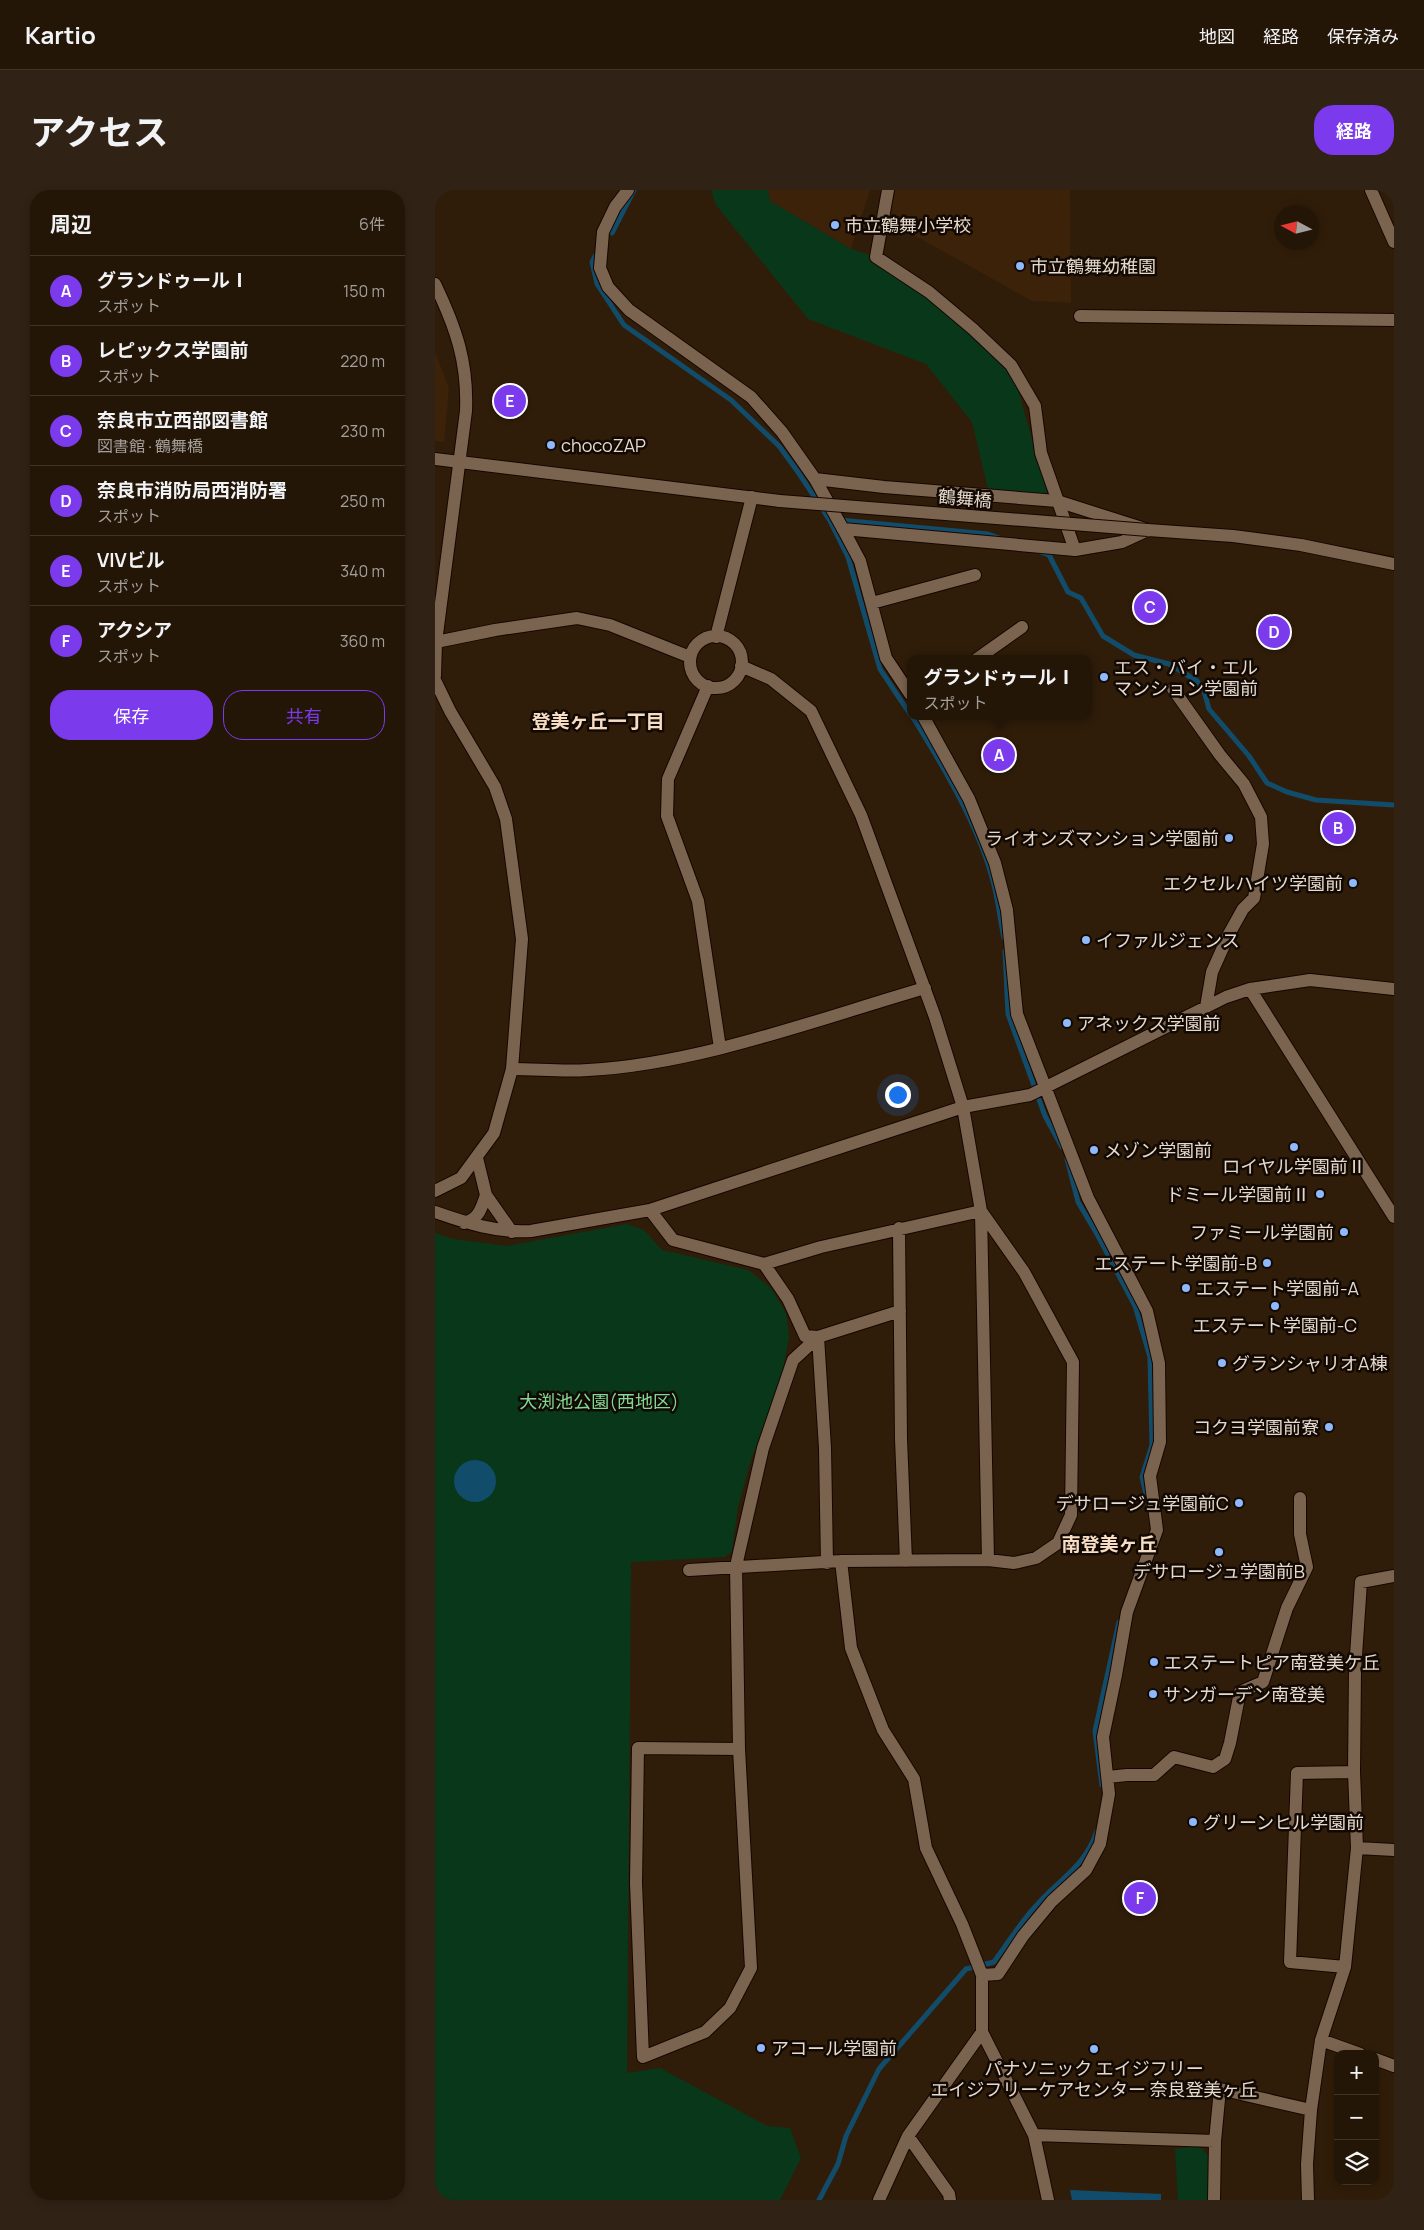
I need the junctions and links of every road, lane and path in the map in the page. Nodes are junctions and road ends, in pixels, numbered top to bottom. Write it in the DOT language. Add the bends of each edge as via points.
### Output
graph roads {
  1 [pos="628,190"];
  2 [pos="888,190"];
  3 [pos="1371,190"];
  4 [pos="1394,242"];
  5 [pos="435,284"];
  6 [pos="1080,316"];
  7 [pos="1394,320"];
  8 [pos="435,459"];
  9 [pos="460,461"];
  10 [pos="815,479"];
  11 [pos="752,497"];
  12 [pos="1057,502"];
  13 [pos="840,523"];
  14 [pos="1149,530"];
  15 [pos="1075,550"];
  16 [pos="1394,564"];
  17 [pos="975,574"];
  18 [pos="872,603"];
  19 [pos="1022,628"];
  20 [pos="716,636"];
  21 [pos="436,642"];
  22 [pos="983,655"];
  23 [pos="690,657"];
  24 [pos="741,666"];
  25 [pos="435,676"];
  26 [pos="435,680"];
  27 [pos="708,686"];
  28 [pos="1173,688"];
  29 [pos="907,689"];
  30 [pos="925,720"];
  31 [pos="925,988"];
  32 [pos="1250,989"];
  33 [pos="1394,989"];
  34 [pos="1206,1007"];
  35 [pos="720,1048"];
  36 [pos="512,1068"];
  37 [pos="1043,1089"];
  38 [pos="963,1107"];
  39 [pos="477,1158"];
  40 [pos="435,1191"];
  41 [pos="486,1195"];
  42 [pos="650,1210"];
  43 [pos="981,1211"];
  44 [pos="435,1212"];
  45 [pos="1394,1216"];
  46 [pos="464,1223"];
  47 [pos="899,1228"];
  48 [pos="512,1232"];
  49 [pos="764,1264"];
  50 [pos="900,1311"];
  51 [pos="818,1337"];
  52 [pos="1300,1498"];
  53 [pos="987,1560"];
  54 [pos="841,1561"];
  55 [pos="906,1561"];
  56 [pos="827,1563"];
  57 [pos="736,1566"];
  58 [pos="689,1570"];
  59 [pos="1394,1576"];
  60 [pos="739,1749"];
  61 [pos="1354,1772"];
  62 [pos="1107,1778"];
  63 [pos="1357,1848"];
  64 [pos="1394,1850"];
  65 [pos="1345,1967"];
  66 [pos="982,1975"];
  67 [pos="982,2032"];
  68 [pos="1321,2040"];
  69 [pos="1349,2050"];
  70 [pos="1379,2060"];
  71 [pos="1394,2066"];
  72 [pos="1311,2110"];
  73 [pos="1034,2135"];
  74 [pos="908,2136"];
  75 [pos="1215,2141"];
  76 [pos="879,2200"];
  77 [pos="950,2200"];
  78 [pos="1048,2200"];
  79 [pos="1214,2200"];
  80 [pos="1309,2200"];
  1 -- 10 [label="street" via="603,232 600,268 608,287 629,310 751,397 782,432"];
  2 -- 12 [label="street" via="876,257 929,292 1011,365 1035,406 1041,453"];
  3 -- 4 [label="street"];
  5 -- 9 [label="street" via="463,353 466,373 466,410"];
  6 -- 7 [label="street"];
  8 -- 9 [label="street, 鶴舞橋"];
  9 -- 11 [label="street, 鶴舞橋"];
  9 -- 21 [label="street"];
  10 -- 12 [label="street"];
  10 -- 13 [label="street"];
  11 -- 14 [label="street, 鶴舞橋, bridge"];
  11 -- 20 [label="street"];
  12 -- 14 [label="street"];
  12 -- 15 [label="street"];
  13 -- 15 [label="street"];
  13 -- 18 [label="street" via="860,561"];
  14 -- 15 [label="street" via="1122,542"];
  14 -- 16 [label="street" via="1291,544"];
  17 -- 18 [label="street"];
  18 -- 29 [label="street" via="887,658"];
  19 -- 22 [label="street"];
  20 -- 23 [label="street" via="702,640"];
  20 -- 24 [label="street" via="735,645 740,653"];
  21 -- 23 [label="street" via="577,618 610,625"];
  21 -- 25 [label="street"];
  23 -- 27 [label="street" via="691,671 696,679"];
  24 -- 27 [label="street" via="729,684"];
  24 -- 31 [label="street" via="771,679 811,712 861,815"];
  26 -- 36 [label="street" via="495,787 506,819 521,939"];
  27 -- 35 [label="street" via="668,779 667,816 698,901"];
  28 -- 34 [label="street" via="1244,784 1261,817 1263,844 1254,898 1243,909 1229,934 1213,972"];
  30 -- 37 [label="street" via="969,798 995,863 1007,910 1017,1014"];
  31 -- 35 [label="street"];
  31 -- 38 [label="street"];
  32 -- 33 [label="street" via="1310,980"];
  32 -- 34 [label="street"];
  32 -- 45 [label="street"];
  34 -- 37 [label="street"];
  35 -- 36 [label="street" via="642,1064 587,1070"];
  36 -- 39 [label="street" via="494,1133"];
  37 -- 38 [label="street" via="1030,1095"];
  37 -- 62 [label="street" via="1089,1198 1147,1311 1159,1363 1160,1442 1150,1476 1157,1530 1127,1612 1103,1737"];
  38 -- 42 [label="street"];
  38 -- 43 [label="street"];
  39 -- 40 [label="street" via="461,1178"];
  39 -- 41 [label="street"];
  41 -- 46 [label="street" via="479,1215"];
  41 -- 48 [label="street"];
  42 -- 48 [label="street" via="531,1232"];
  42 -- 49 [label="street" via="673,1240"];
  43 -- 47 [label="street"];
  43 -- 53 [label="street"];
  43 -- 53 [label="street" via="1024,1272 1073,1362 1071,1515 1058,1543 1037,1558 1014,1563"];
  44 -- 46 [label="street"];
  46 -- 48 [label="street"];
  47 -- 49 [label="street"];
  47 -- 50 [label="street"];
  49 -- 51 [label="street" via="788,1299 805,1336"];
  50 -- 51 [label="street"];
  50 -- 55 [label="street"];
  51 -- 56 [label="street" via="825,1448"];
  51 -- 57 [label="street" via="793,1360 763,1448"];
  52 -- 62 [label="street" via="1300,1534 1307,1567 1287,1608 1263,1682 1240,1692 1225,1759 1213,1767 1174,1757 1154,1774"];
  53 -- 55 [label="street"];
  54 -- 55 [label="street"];
  54 -- 56 [label="street"];
  54 -- 66 [label="street" via="851,1648 883,1730 914,1779 926,1848"];
  56 -- 57 [label="street"];
  57 -- 58 [label="street"];
  57 -- 60 [label="street"];
  59 -- 61 [label="street" via="1361,1582 1355,1670"];
  60 -- 60 [label="street" via="751,1968 730,2008 705,2032 643,2057 636,1883 638,1748"];
  61 -- 63 [label="street"];
  61 -- 65 [label="street" via="1297,1774 1290,1962"];
  62 -- 66 [label="street" via="1109,1794 1100,1844 1087,1870 1052,1901 998,1974"];
  63 -- 64 [label="street"];
  63 -- 65 [label="street"];
  65 -- 68 [label="street"];
  66 -- 67 [label="street"];
  67 -- 73 [label="street"];
  67 -- 74 [label="street"];
  68 -- 69 [label="street"];
  68 -- 72 [label="street"];
  70 -- 71 [label="street"];
  72 -- 75 [label="street" via="1221,2089"];
  72 -- 80 [label="street" via="1307,2164"];
  73 -- 75 [label="street"];
  73 -- 78 [label="street"];
  74 -- 76 [label="street"];
  74 -- 77 [label="street"];
  75 -- 79 [label="street"];
}
